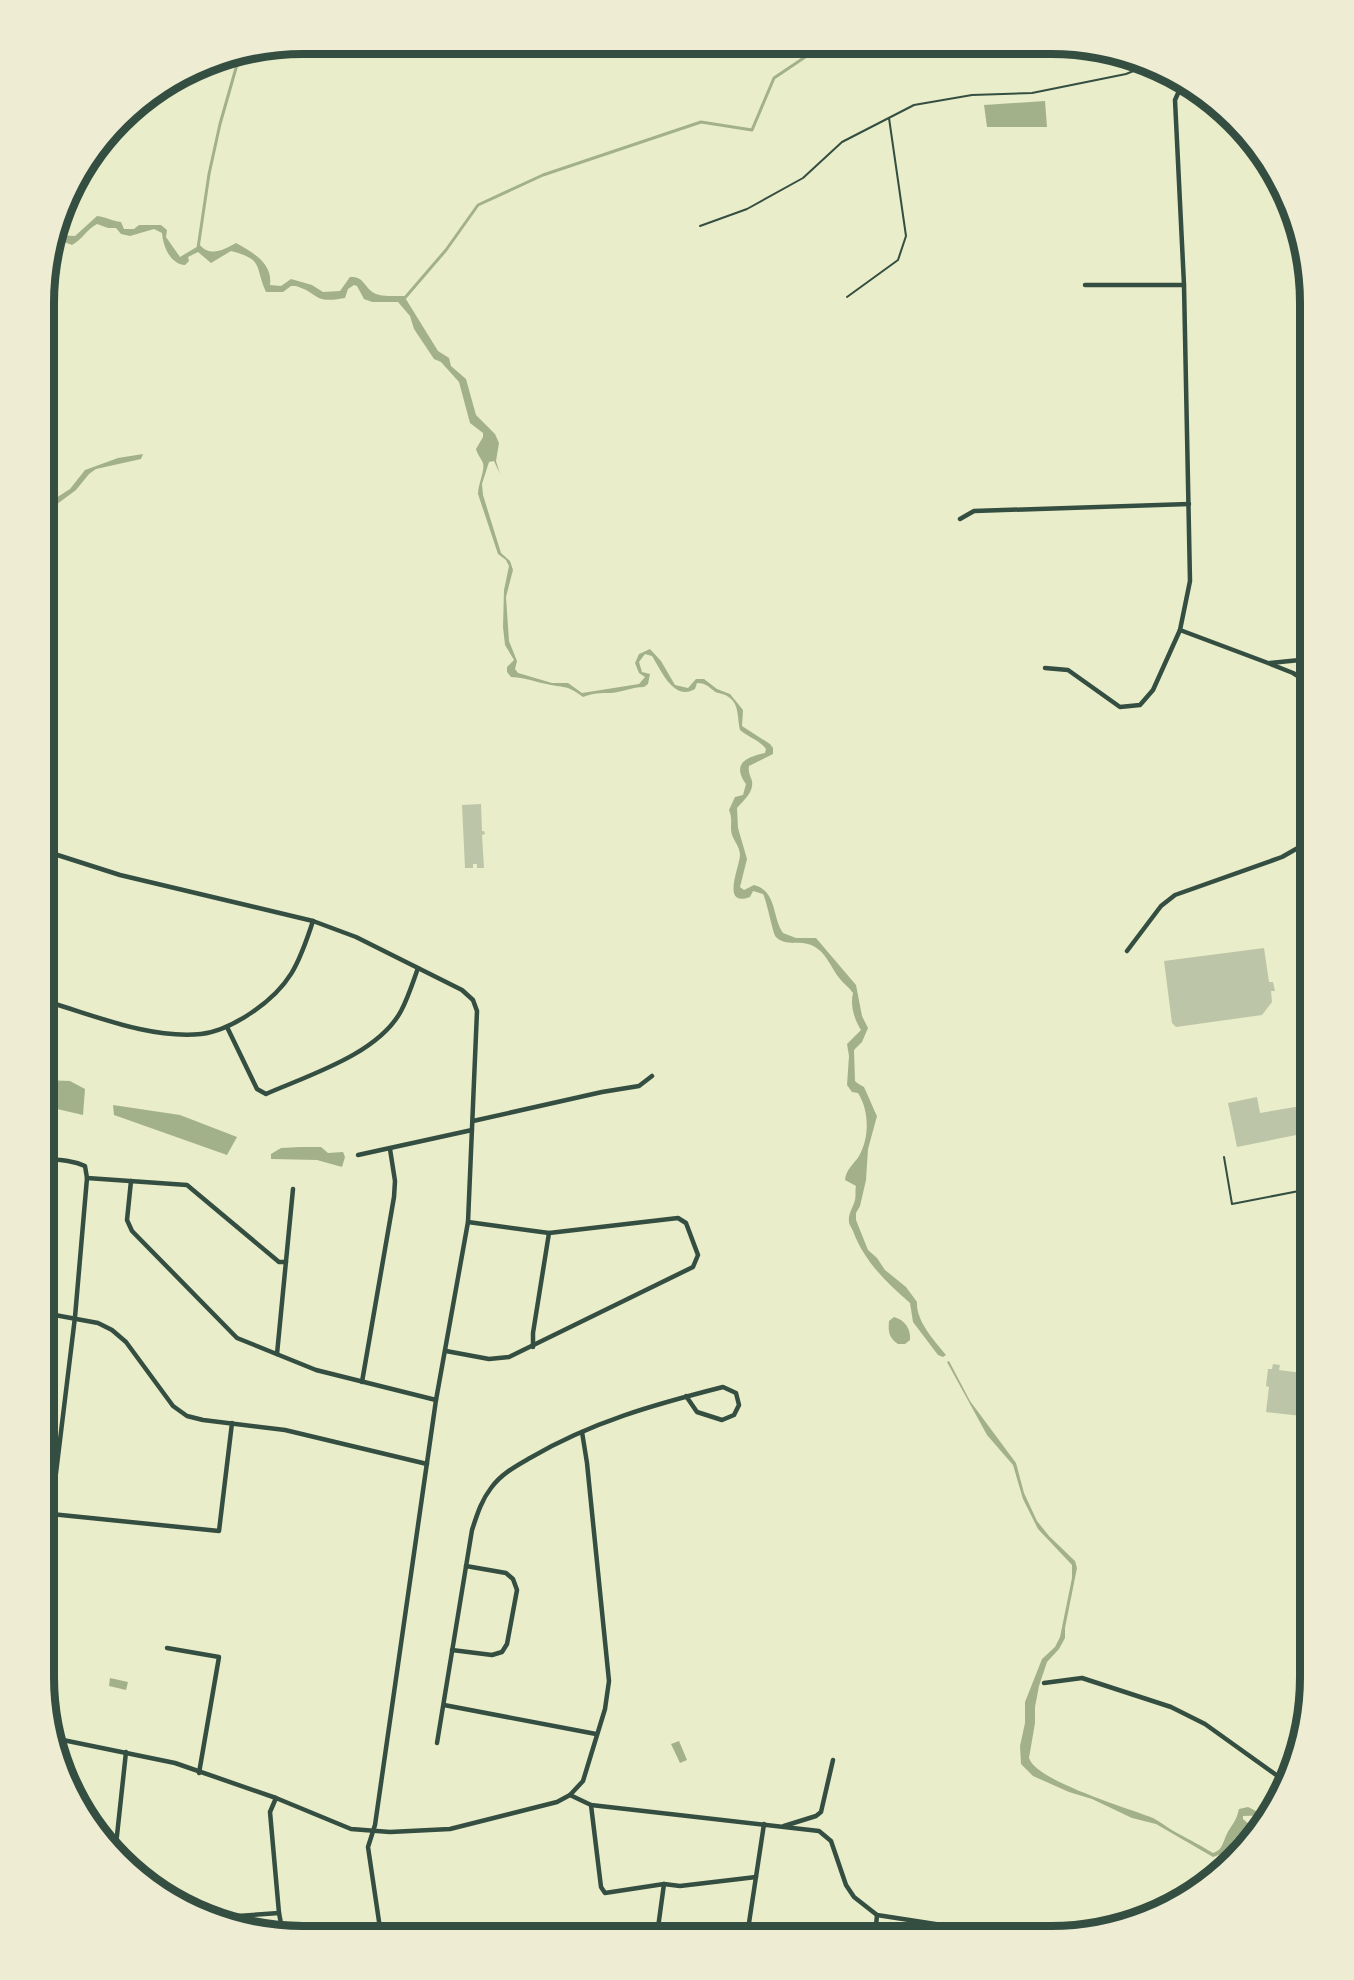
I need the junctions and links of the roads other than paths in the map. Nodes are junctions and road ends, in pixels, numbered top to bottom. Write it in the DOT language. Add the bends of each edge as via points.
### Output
graph roads {
  1 [pos="1137,70"];
  2 [pos="1179,90"];
  3 [pos="889,118"];
  4 [pos="700,226"];
  5 [pos="1085,285"];
  6 [pos="1184,285"];
  7 [pos="848,297"];
  8 [pos="1189,504"];
  9 [pos="960,519"];
  10 [pos="1180,630"];
  11 [pos="1300,661"];
  12 [pos="1268,663"];
  13 [pos="1045,668"];
  14 [pos="1300,678"];
  15 [pos="1300,848"];
  16 [pos="54,854"];
  17 [pos="313,921"];
  18 [pos="1127,951"];
  19 [pos="418,969"];
  20 [pos="54,1004"];
  21 [pos="227,1027"];
  22 [pos="652,1077"];
  23 [pos="473,1121"];
  24 [pos="472,1130"];
  25 [pos="390,1149"];
  26 [pos="358,1155"];
  27 [pos="1224,1157"];
  28 [pos="54,1160"];
  29 [pos="87,1178"];
  30 [pos="130,1181"];
  31 [pos="293,1189"];
  32 [pos="1300,1190"];
  33 [pos="468,1222"];
  34 [pos="549,1233"];
  35 [pos="286,1262"];
  36 [pos="54,1314"];
  37 [pos="75,1317"];
  38 [pos="533,1347"];
  39 [pos="446,1352"];
  40 [pos="277,1354"];
  41 [pos="362,1382"];
  42 [pos="686,1396"];
  43 [pos="436,1400"];
  44 [pos="232,1423"];
  45 [pos="582,1432"];
  46 [pos="427,1464"];
  47 [pos="54,1489"];
  48 [pos="54,1514"];
  49 [pos="466,1566"];
  50 [pos="167,1648"];
  51 [pos="452,1650"];
  52 [pos="1044,1683"];
  53 [pos="444,1705"];
  54 [pos="596,1734"];
  55 [pos="62,1740"];
  56 [pos="437,1743"];
  57 [pos="126,1752"];
  58 [pos="833,1760"];
  59 [pos="200,1773"];
  60 [pos="1279,1777"];
  61 [pos="570,1795"];
  62 [pos="276,1798"];
  63 [pos="591,1805"];
  64 [pos="764,1824"];
  65 [pos="782,1827"];
  66 [pos="372,1831"];
  67 [pos="116,1841"];
  68 [pos="756,1877"];
  69 [pos="664,1884"];
  70 [pos="279,1913"];
  71 [pos="878,1915"];
  72 [pos="233,1916"];
  73 [pos="281,1925"];
  74 [pos="380,1926"];
  75 [pos="658,1926"];
  76 [pos="749,1926"];
  77 [pos="876,1926"];
  78 [pos="948,1926"];
  1 -- 3 [label="lane" via="1032,93 972,95 914,105"];
  2 -- 6 [label="street" via="1175,100"];
  3 -- 4 [label="lane" via="842,142 803,178 747,208"];
  3 -- 7 [label="lane" via="906,236 898,260"];
  5 -- 6 [label="street"];
  6 -- 8 [label="street"];
  8 -- 9 [label="street" via="974,512"];
  8 -- 10 [label="street" via="1190,581"];
  10 -- 12 [label="street"];
  10 -- 13 [label="street" via="1154,690 1140,705 1120,706 1068,670"];
  11 -- 12 [label="street"];
  12 -- 14 [label="street"];
  15 -- 18 [label="street" via="1175,895 1161,906"];
  16 -- 17 [label="street" via="120,875"];
  17 -- 19 [label="street" via="356,937"];
  17 -- 21 [label="street" via="291,976 270,1000"];
  19 -- 21 [label="street" via="400,1012 379,1039 337,1063 266,1094 257,1089"];
  19 -- 23 [label="street" via="462,990 473,1000 477,1011"];
  20 -- 21 [label="street" via="141,1029 176,1034 202,1034"];
  22 -- 23 [label="street" via="639,1086"];
  23 -- 24 [label="street"];
  24 -- 25 [label="street"];
  24 -- 33 [label="street"];
  25 -- 26 [label="street"];
  25 -- 41 [label="street" via="394,1197"];
  27 -- 32 [label="lane" via="1232,1204"];
  28 -- 29 [label="street" via="85,1166"];
  29 -- 30 [label="street"];
  29 -- 37 [label="street"];
  30 -- 35 [label="street" via="187,1185 279,1262"];
  30 -- 40 [label="street" via="127,1220 132,1231 237,1338"];
  31 -- 35 [label="street"];
  33 -- 34 [label="street"];
  33 -- 39 [label="street"];
  34 -- 38 [label="street"];
  34 -- 38 [label="street" via="678,1218 687,1223 698,1255 693,1267"];
  35 -- 40 [label="street"];
  36 -- 37 [label="street"];
  37 -- 44 [label="street" via="98,1323 126,1342 173,1406 187,1416"];
  37 -- 47 [label="street"];
  38 -- 39 [label="street" via="509,1358"];
  39 -- 43 [label="street"];
  40 -- 41 [label="street"];
  41 -- 43 [label="street"];
  42 -- 42 [label="street" via="723,1387 735,1394 739,1405 734,1414 722,1420 697,1412"];
  42 -- 45 [label="street" via="616,1417"];
  43 -- 46 [label="street"];
  44 -- 46 [label="street" via="285,1430"];
  44 -- 48 [label="street" via="219,1531"];
  45 -- 49 [label="street" via="507,1472 491,1487 472,1530"];
  45 -- 54 [label="street" via="609,1681"];
  46 -- 66 [label="street"];
  49 -- 51 [label="street"];
  49 -- 51 [label="street" via="506,1573 517,1590 502,1652 492,1655"];
  50 -- 59 [label="street" via="219,1657"];
  51 -- 53 [label="street"];
  52 -- 60 [label="street" via="1082,1678 1171,1707 1204,1724"];
  53 -- 54 [label="street"];
  53 -- 56 [label="street"];
  54 -- 61 [label="street" via="583,1781"];
  55 -- 57 [label="street"];
  57 -- 59 [label="street"];
  57 -- 67 [label="street"];
  58 -- 65 [label="street" via="821,1812"];
  59 -- 62 [label="street"];
  61 -- 63 [label="street"];
  61 -- 66 [label="street" via="557,1802 450,1829"];
  62 -- 66 [label="street" via="351,1829"];
  62 -- 70 [label="street" via="270,1812"];
  63 -- 64 [label="street"];
  63 -- 69 [label="street" via="601,1887 605,1893"];
  64 -- 65 [label="street"];
  64 -- 68 [label="street"];
  65 -- 71 [label="street" via="819,1832 831,1841 846,1885 854,1897"];
  66 -- 74 [label="street" via="368,1846"];
  68 -- 69 [label="street" via="680,1886"];
  68 -- 76 [label="street"];
  69 -- 75 [label="street"];
  70 -- 72 [label="street"];
  70 -- 73 [label="street"];
  71 -- 77 [label="street"];
  71 -- 78 [label="street"];
}
